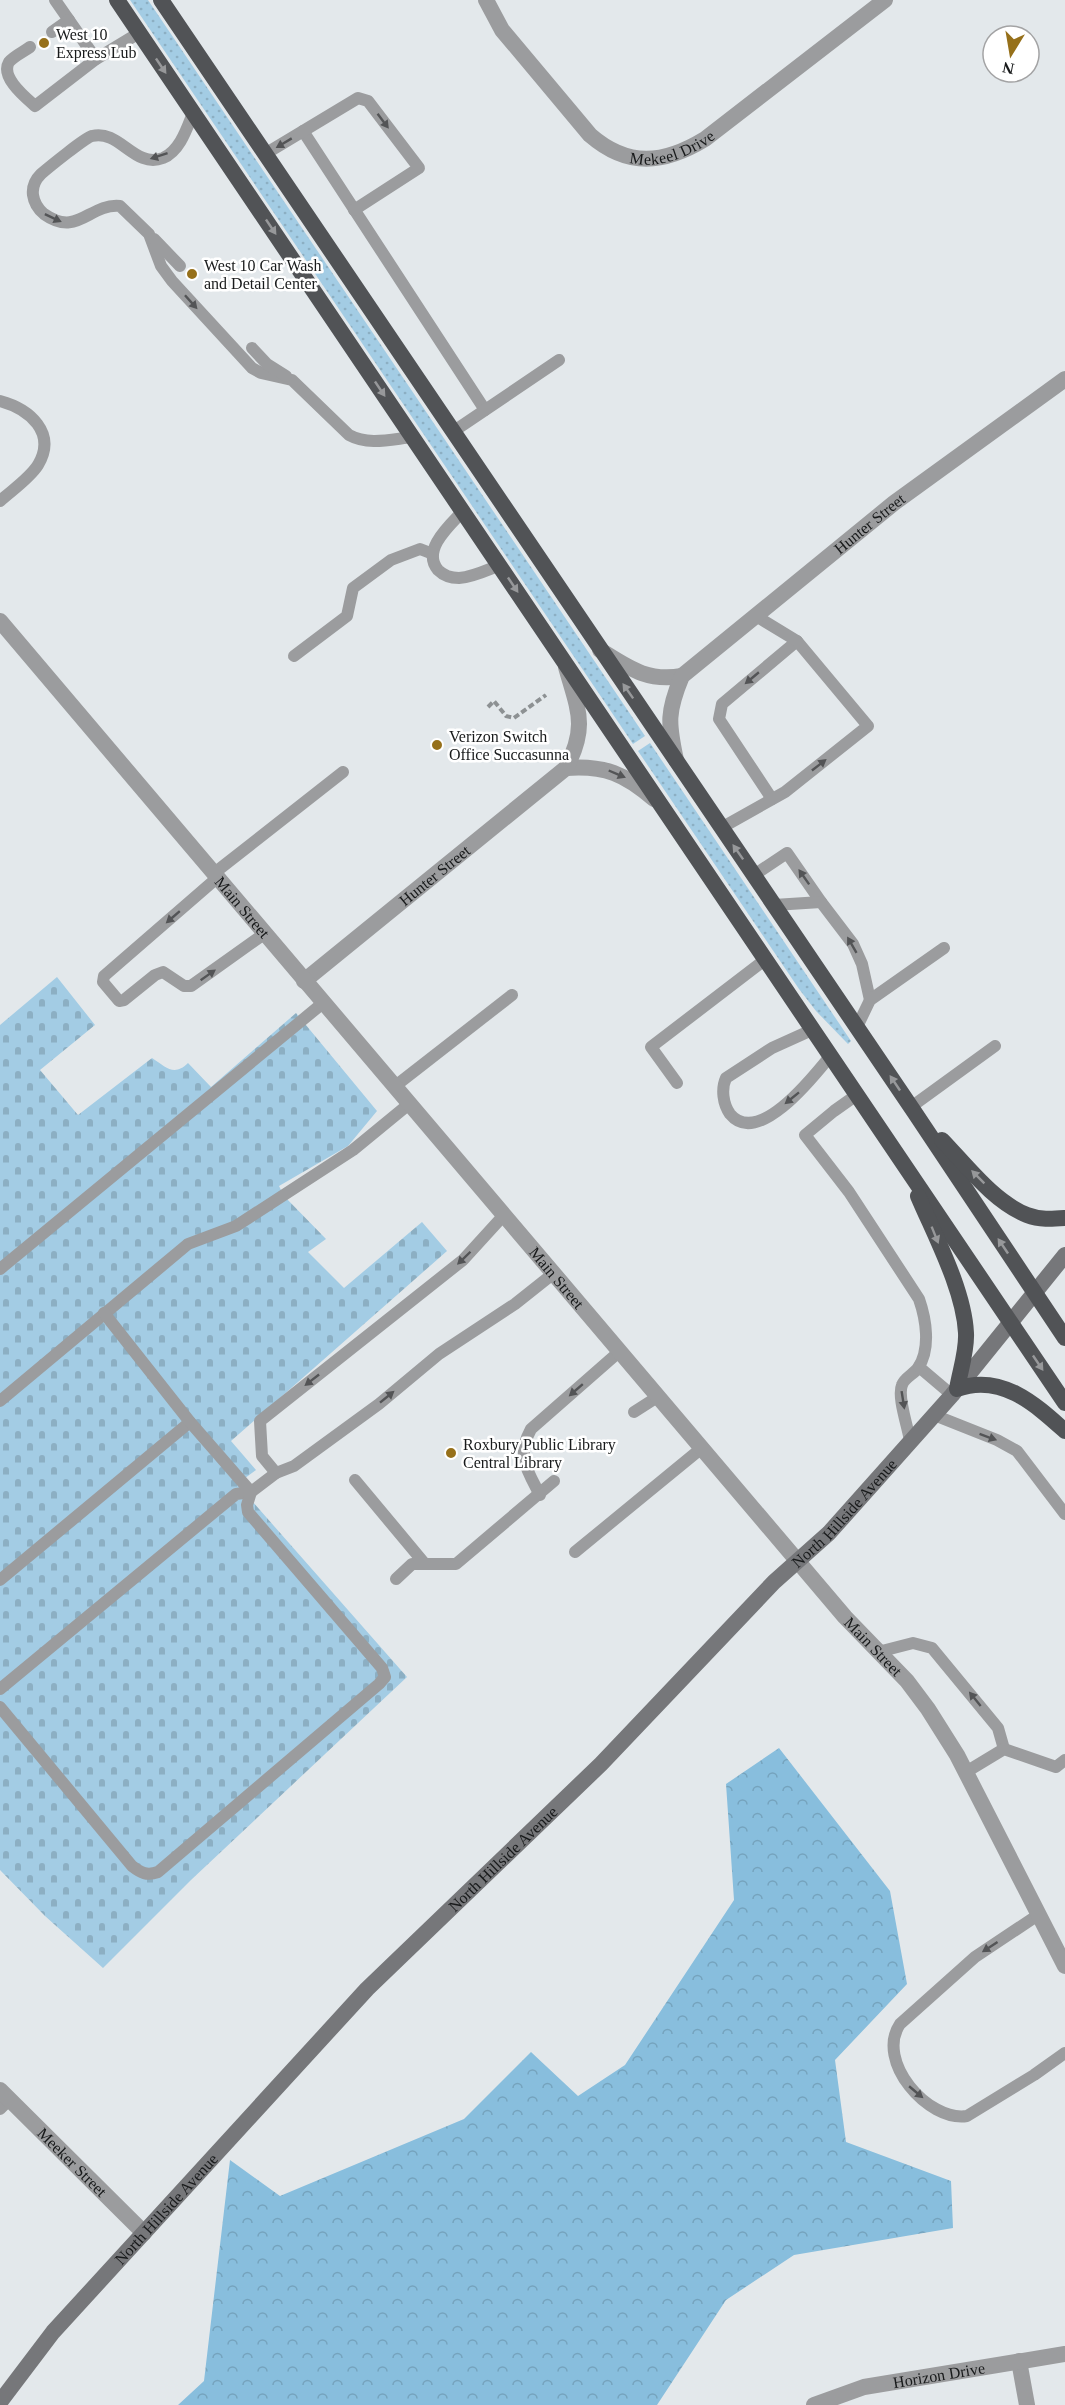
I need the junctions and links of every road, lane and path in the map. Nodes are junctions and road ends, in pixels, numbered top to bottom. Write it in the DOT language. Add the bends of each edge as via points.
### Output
graph roads {
  1 [pos="55,0"];
  2 [pos="117,0"];
  3 [pos="486,0"];
  4 [pos="885,0"];
  5 [pos="167,2"];
  6 [pos="69,20"];
  7 [pos="52,32"];
  8 [pos="139,33"];
  9 [pos="30,48"];
  10 [pos="96,59"];
  11 [pos="193,113"];
  12 [pos="303,131"];
  13 [pos="265,154"];
  14 [pos="354,210"];
  15 [pos="149,234"];
  16 [pos="180,266"];
  17 [pos="252,348"];
  18 [pos="559,360"];
  19 [pos="1065,379"];
  20 [pos="292,380"];
  21 [pos="0,401"];
  22 [pos="485,410"];
  23 [pos="454,431"];
  24 [pos="412,437"];
  25 [pos="0,501"];
  26 [pos="463,511"];
  27 [pos="432,554"];
  28 [pos="500,566"];
  29 [pos="756,616"];
  30 [pos="0,621"];
  31 [pos="797,641"];
  32 [pos="599,650"];
  33 [pos="294,656"];
  34 [pos="566,664"];
  35 [pos="682,676"];
  36 [pos="546,694"];
  37 [pos="488,707"];
  38 [pos="676,760"];
  39 [pos="566,768"];
  40 [pos="344,772"];
  41 [pos="772,799"];
  42 [pos="660,803"];
  43 [pos="722,828"];
  44 [pos="215,876"];
  45 [pos="754,876"];
  46 [pos="821,902"];
  47 [pos="774,905"];
  48 [pos="264,934"];
  49 [pos="944,948"];
  50 [pos="766,959"];
  51 [pos="304,981"];
  52 [pos="512,995"];
  53 [pos="870,1000"];
  54 [pos="323,1002"];
  55 [pos="856,1027"];
  56 [pos="814,1029"];
  57 [pos="995,1046"];
  58 [pos="831,1055"];
  59 [pos="677,1083"];
  60 [pos="394,1087"];
  61 [pos="858,1094"];
  62 [pos="409,1104"];
  63 [pos="913,1110"];
  64 [pos="904,1162"];
  65 [pos="504,1215"];
  66 [pos="1065,1218"];
  67 [pos="1065,1255"];
  68 [pos="0,1269"];
  69 [pos="554,1273"];
  70 [pos="1035,1294"];
  71 [pos="104,1313"];
  72 [pos="1011,1323"];
  73 [pos="1065,1338"];
  74 [pos="620,1351"];
  75 [pos="919,1367"];
  76 [pos="955,1392"];
  77 [pos="659,1396"];
  78 [pos="0,1401"];
  79 [pos="1065,1402"];
  80 [pos="634,1412"];
  81 [pos="934,1415"];
  82 [pos="190,1422"];
  83 [pos="1065,1431"];
  84 [pos="910,1441"];
  85 [pos="703,1447"];
  86 [pos="276,1473"];
  87 [pos="355,1480"];
  88 [pos="554,1481"];
  89 [pos="251,1492"];
  90 [pos="540,1495"];
  91 [pos="1065,1514"];
  92 [pos="575,1552"];
  93 [pos="798,1561"];
  94 [pos="425,1564"];
  95 [pos="396,1579"];
  96 [pos="0,1580"];
  97 [pos="878,1652"];
  98 [pos="0,1689"];
  99 [pos="0,1707"];
  100 [pos="1004,1749"];
  101 [pos="1065,1760"];
  102 [pos="966,1773"];
  103 [pos="1038,1915"];
  104 [pos="1065,1966"];
  105 [pos="1065,2053"];
  106 [pos="3,2099"];
  107 [pos="144,2233"];
  108 [pos="1065,2354"];
  109 [pos="1020,2361"];
  110 [pos="0,2402"];
  111 [pos="814,2405"];
  112 [pos="1027,2405"];
  1 -- 6 [label="lane"];
  2 -- 8 [label="highway"];
  3 -- 4 [label="street, Mekeel Drive" via="501,30 590,135 603,147 634,159 678,153 705,139"];
  5 -- 13 [label="highway"];
  6 -- 7 [label="lane"];
  6 -- 10 [label="lane"];
  8 -- 10 [label="lane"];
  8 -- 11 [label="highway, one-way"];
  9 -- 10 [label="lane" via="6,68 12,83 35,106"];
  11 -- 15 [label="lane, one-way" via="176,147 164,158 140,158 107,136 91,136 39,175 33,185 39,210 54,220 78,222 109,205 120,206"];
  11 -- 24 [label="highway, one-way"];
  12 -- 13 [label="lane, one-way"];
  12 -- 14 [label="lane"];
  12 -- 14 [label="lane, one-way" via="358,98 368,101 418,168"];
  13 -- 23 [label="highway"];
  14 -- 22 [label="lane"];
  15 -- 16 [label="lane"];
  15 -- 20 [label="lane, one-way" via="160,266 252,368 261,374"];
  17 -- 20 [label="lane" via="267,364"];
  18 -- 22 [label="lane"];
  19 -- 29 [label="street, Hunter Street" via="894,503"];
  20 -- 24 [label="lane" via="358,440"];
  21 -- 25 [label="lane" via="15,405 36,422 42,429 45,451 36,468"];
  22 -- 23 [label="lane"];
  23 -- 32 [label="highway"];
  24 -- 26 [label="highway"];
  26 -- 27 [label="lane" via="444,532"];
  26 -- 28 [label="highway"];
  27 -- 28 [label="lane" via="442,574 456,578"];
  27 -- 33 [label="lane" via="420,549 391,560 352,588 347,616"];
  28 -- 34 [label="highway, one-way"];
  29 -- 31 [label="lane"];
  29 -- 35 [label="street, Hunter Street"];
  30 -- 44 [label="street, Main Street"];
  31 -- 41 [label="lane, one-way" via="722,704 719,719"];
  41 -- 31 [label="lane, one-way" via="868,726"];
  32 -- 35 [label="street" via="644,675 665,679"];
  38 -- 32 [label="highway, one-way"];
  34 -- 39 [label="street, Hunter Street" via="580,725 577,748"];
  34 -- 42 [label="highway"];
  35 -- 38 [label="street, Hunter Street" via="669,717"];
  36 -- 37 [label="path" via="510,719 494,701"];
  38 -- 43 [label="highway"];
  39 -- 42 [label="street, one-way" via="605,769 638,785"];
  39 -- 51 [label="street, Hunter Street"];
  40 -- 44 [label="lane"];
  41 -- 43 [label="lane"];
  42 -- 50 [label="highway"];
  45 -- 43 [label="highway, one-way"];
  44 -- 48 [label="street, Main Street"];
  44 -- 48 [label="lane, one-way" via="104,976 103,982 119,1001 163,972 184,986 191,986"];
  46 -- 45 [label="lane, one-way" via="786,853"];
  45 -- 47 [label="highway"];
  46 -- 47 [label="lane"];
  53 -- 46 [label="lane, one-way" via="862,963"];
  47 -- 55 [label="highway"];
  48 -- 51 [label="street, Main Street"];
  49 -- 53 [label="lane"];
  50 -- 56 [label="highway"];
  50 -- 59 [label="lane" via="651,1047"];
  51 -- 54 [label="street, Main Street"];
  52 -- 60 [label="lane"];
  53 -- 55 [label="lane"];
  54 -- 60 [label="street, Main Street"];
  54 -- 68 [label="lane"];
  63 -- 55 [label="highway, one-way"];
  56 -- 58 [label="highway"];
  58 -- 56 [label="lane, one-way" via="799,1093 760,1121 742,1124 729,1112 723,1091 726,1078 772,1048"];
  57 -- 63 [label="lane"];
  58 -- 61 [label="highway"];
  60 -- 62 [label="street, Main Street"];
  61 -- 64 [label="highway"];
  61 -- 75 [label="lane" via="806,1136 849,1192 919,1299 926,1333"];
  62 -- 65 [label="street, Main Street"];
  62 -- 71 [label="lane" via="353,1150 236,1226 188,1244"];
  66 -- 63 [label="highway, one-way" via="1027,1215 1004,1201"];
  70 -- 63 [label="highway, one-way"];
  64 -- 72 [label="highway"];
  64 -- 76 [label="highway, one-way" via="959,1295 964,1317 965,1348"];
  65 -- 69 [label="street, Main Street"];
  65 -- 86 [label="lane, one-way" via="463,1260 260,1421 262,1456"];
  67 -- 70 [label="main road, North Hillside Avenue"];
  69 -- 74 [label="street, Main Street"];
  86 -- 69 [label="lane, one-way" via="294,1466 439,1354"];
  70 -- 72 [label="main road, North Hillside Avenue"];
  70 -- 73 [label="highway"];
  71 -- 78 [label="lane"];
  71 -- 82 [label="lane"];
  72 -- 76 [label="main road, North Hillside Avenue"];
  72 -- 79 [label="highway, one-way"];
  74 -- 77 [label="street, Main Street"];
  74 -- 90 [label="lane, one-way" via="531,1428 524,1440 523,1462"];
  75 -- 76 [label="lane"];
  75 -- 84 [label="lane, one-way" via="902,1384 900,1398"];
  76 -- 81 [label="main road, North Hillside Avenue"];
  76 -- 83 [label="highway" via="974,1384 1005,1388 1021,1395"];
  77 -- 80 [label="lane"];
  77 -- 85 [label="street, Main Street"];
  81 -- 84 [label="main road, North Hillside Avenue"];
  81 -- 91 [label="lane, one-way" via="1017,1451"];
  82 -- 89 [label="lane"];
  82 -- 96 [label="lane"];
  84 -- 93 [label="main road, North Hillside Avenue" via="830,1533"];
  85 -- 92 [label="lane"];
  85 -- 93 [label="street, Main Street"];
  86 -- 89 [label="lane"];
  87 -- 94 [label="lane"];
  88 -- 90 [label="lane"];
  89 -- 98 [label="lane" via="236,1494"];
  89 -- 99 [label="lane" via="248,1512 382,1668 385,1677 379,1684 158,1872 146,1874 132,1866"];
  90 -- 94 [label="lane" via="456,1564"];
  93 -- 97 [label="street, Main Street"];
  93 -- 107 [label="main road, North Hillside Avenue" via="601,1764 367,1989"];
  94 -- 95 [label="lane" via="412,1564"];
  100 -- 97 [label="lane, one-way" via="998,1728 933,1648 913,1643"];
  97 -- 102 [label="street, Main Street" via="928,1709"];
  100 -- 101 [label="lane" via="1056,1767"];
  100 -- 102 [label="lane"];
  102 -- 103 [label="street, Main Street"];
  103 -- 104 [label="street, Main Street"];
  103 -- 105 [label="lane, one-way" via="975,1957 900,2024 893,2039 893,2054 908,2086 940,2113 960,2117"];
  106 -- 107 [label="street, Meeker Street"];
  107 -- 110 [label="main road, North Hillside Avenue" via="53,2332"];
  108 -- 109 [label="street, Horizon Drive"];
  109 -- 111 [label="street, Horizon Drive" via="864,2387"];
  109 -- 112 [label="street"];
}
